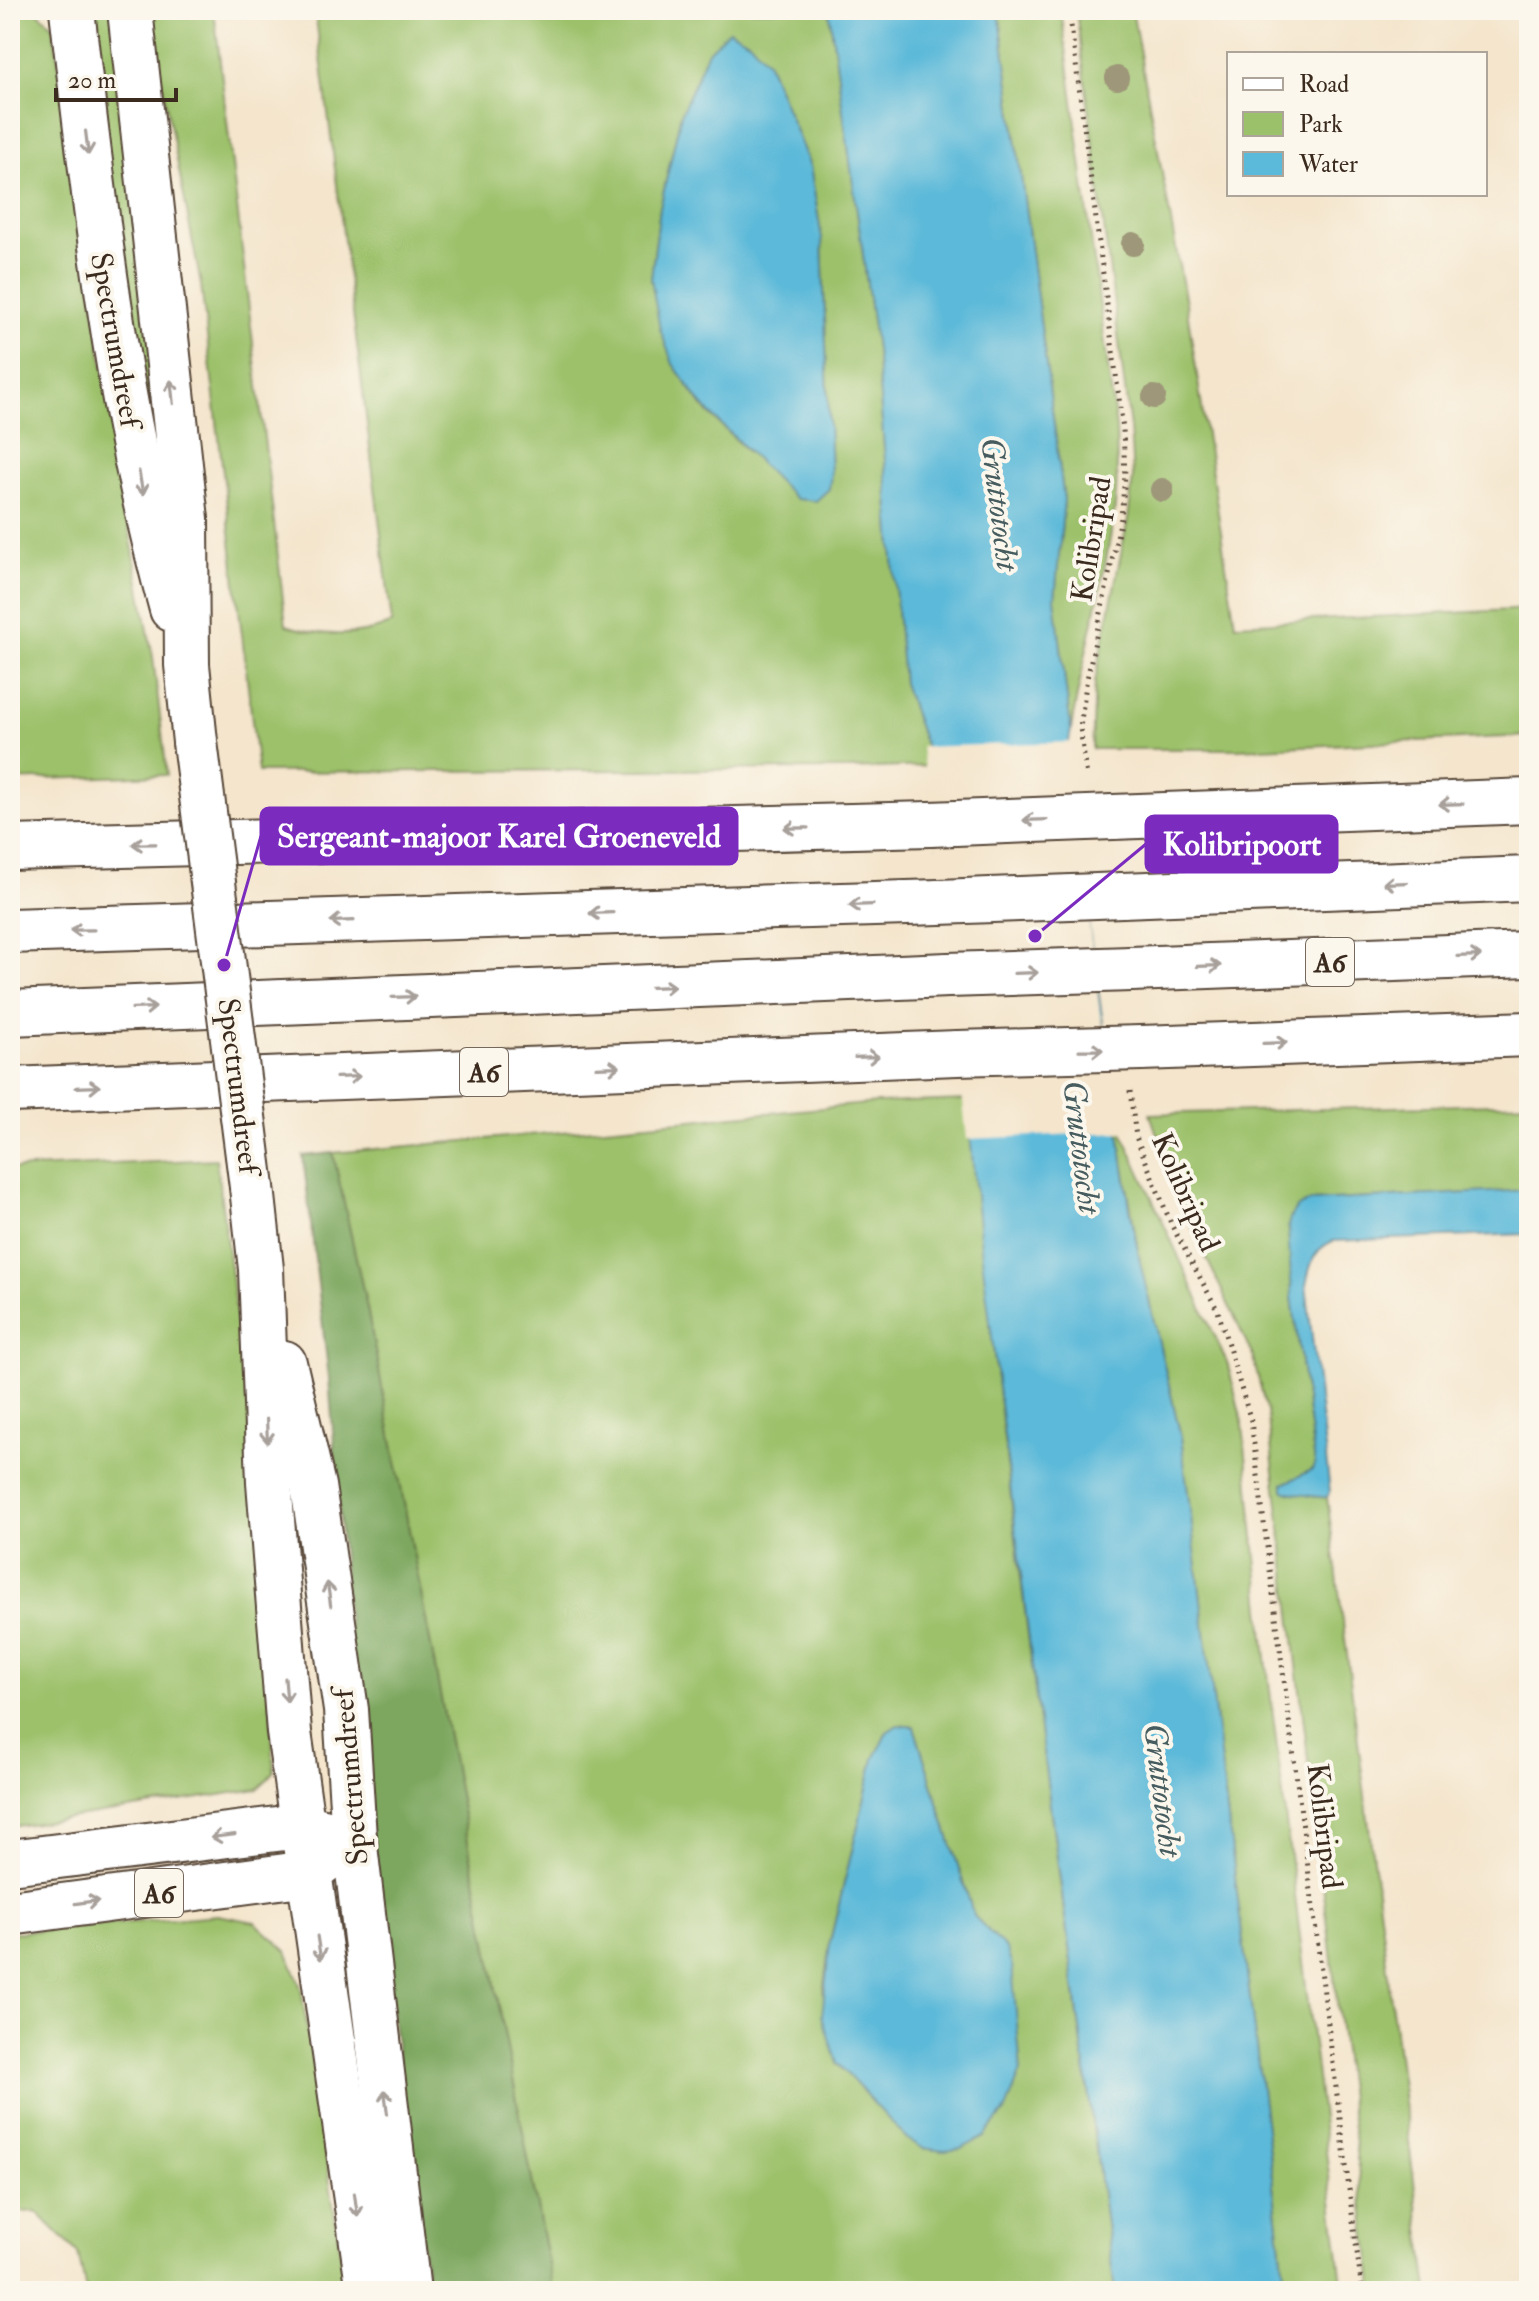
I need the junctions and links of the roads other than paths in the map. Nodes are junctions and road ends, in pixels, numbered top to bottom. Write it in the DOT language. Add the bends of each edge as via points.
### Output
graph roads {
  1 [pos="72,10"];
  2 [pos="130,10"];
  3 [pos="187,665"];
  4 [pos="1529,801"];
  5 [pos="10,848"];
  6 [pos="1529,879"];
  7 [pos="10,931"];
  8 [pos="1529,954"];
  9 [pos="10,1013"];
  10 [pos="1529,1034"];
  11 [pos="10,1090"];
  12 [pos="261,1269"];
  13 [pos="301,1826"];
  14 [pos="354,1838"];
  15 [pos="10,1862"];
  16 [pos="308,1873"];
  17 [pos="10,1913"];
  18 [pos="369,2291"];
  19 [pos="408,2291"];
  1 -- 3 [label="main road, Spectrumdreef, one-way" via="109,302 150,530"];
  3 -- 2 [label="main road, Spectrumdreef, one-way" via="186,519"];
  3 -- 12 [label="main road, Spectrumdreef, bridge"];
  4 -- 5 [label="main road, one-way, bridge" via="1101,804 930,824"];
  6 -- 7 [label="main road, one-way, bridge"];
  9 -- 8 [label="main road, A6, one-way, bridge"];
  11 -- 10 [label="main road, A6, one-way, bridge" via="957,1053 1135,1069"];
  12 -- 13 [label="main road, Spectrumdreef, one-way" via="269,1482"];
  14 -- 12 [label="main road, Spectrumdreef, one-way" via="346,1710 313,1486"];
  13 -- 14 [label="main road"];
  13 -- 15 [label="main road, A6, one-way"];
  13 -- 16 [label="main road, Spectrumdreef"];
  14 -- 16 [label="main road"];
  19 -- 14 [label="main road, Spectrumdreef, one-way"];
  17 -- 16 [label="main road, A6, one-way"];
  16 -- 18 [label="main road, Spectrumdreef, one-way"];
}
